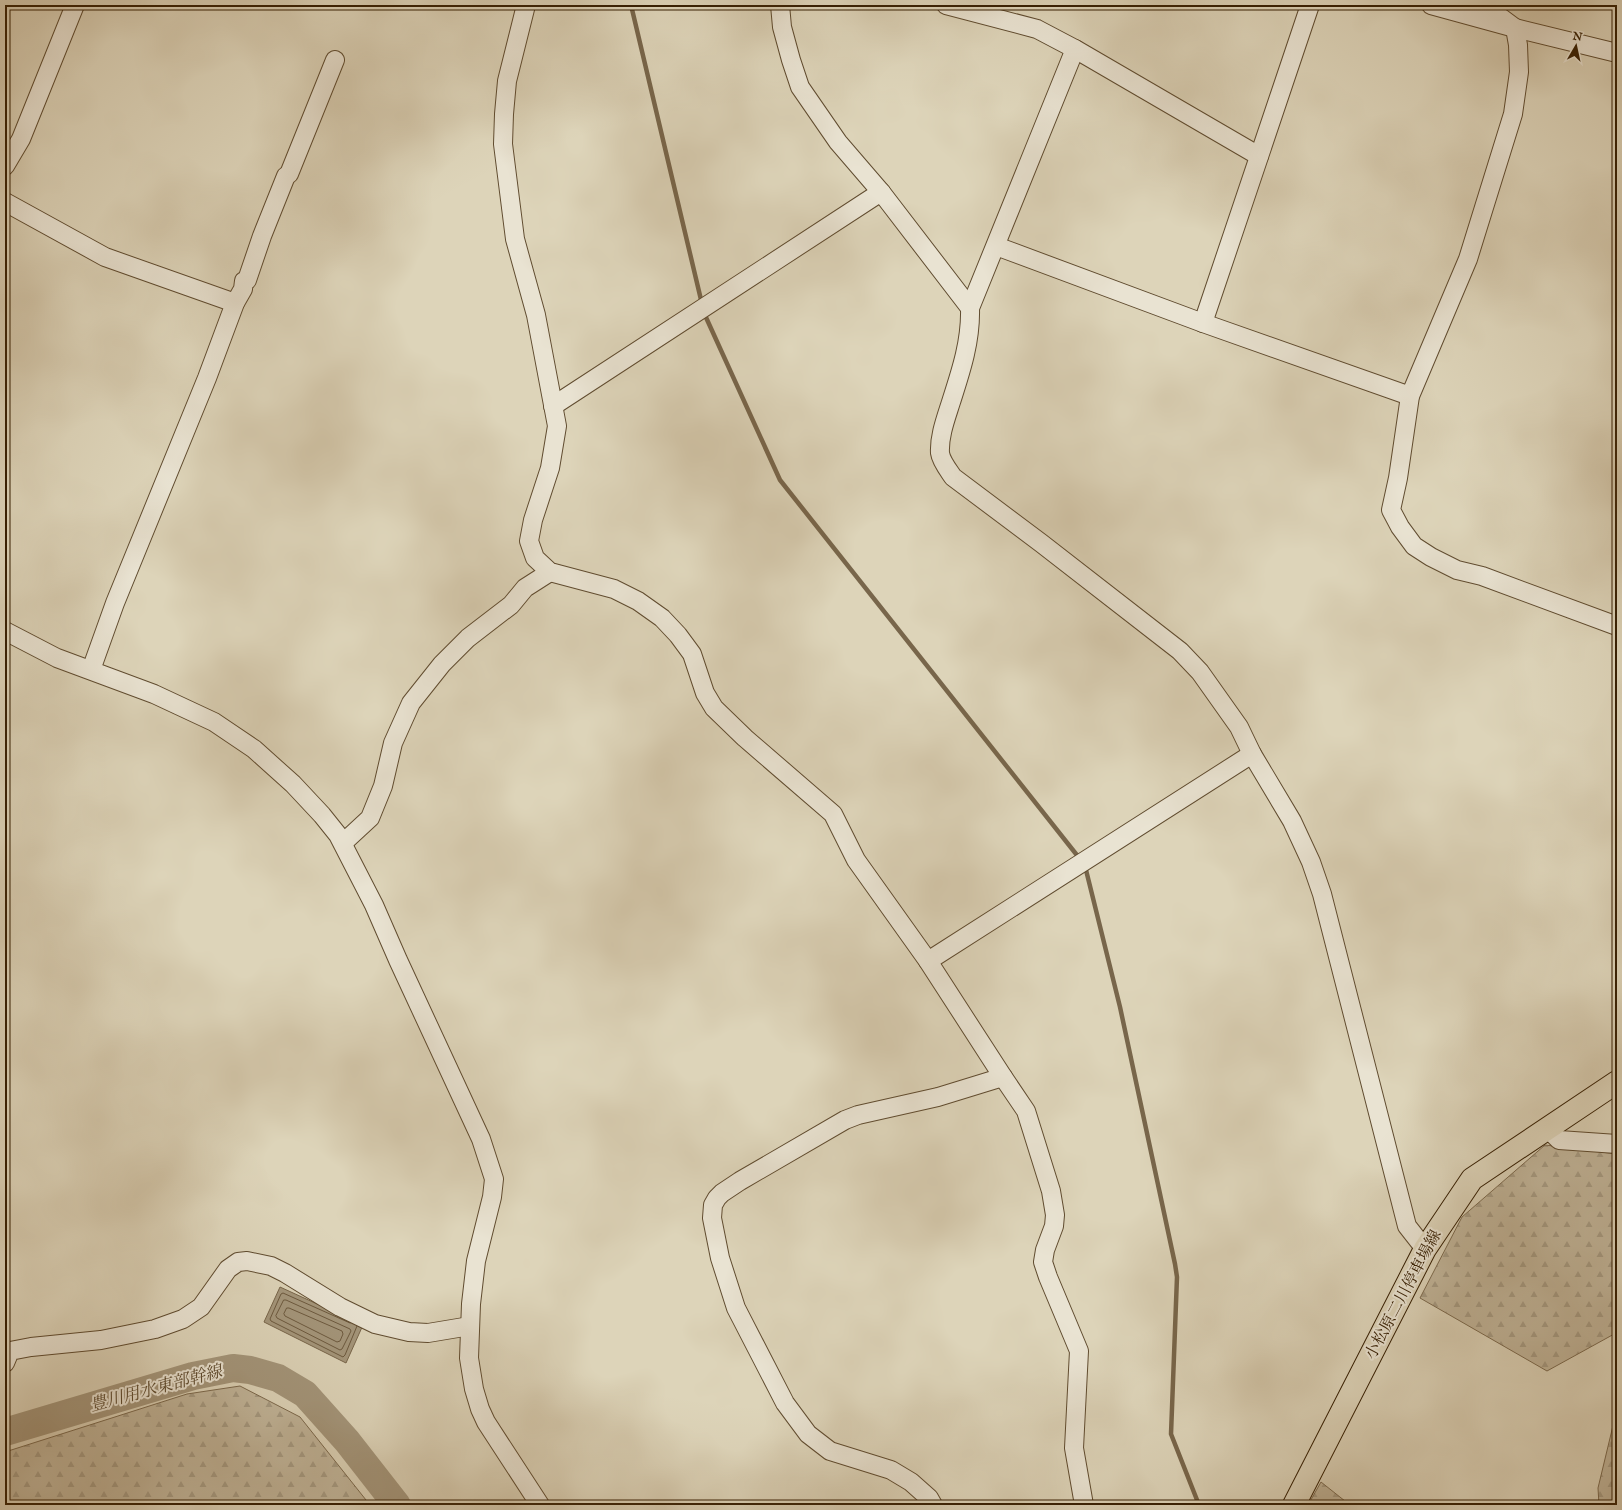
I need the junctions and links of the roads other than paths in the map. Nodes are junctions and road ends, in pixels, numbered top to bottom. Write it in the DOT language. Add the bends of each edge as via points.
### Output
graph roads {
  1 [pos="75,5"];
  2 [pos="526,5"];
  3 [pos="780,5"];
  4 [pos="946,5"];
  5 [pos="1310,5"];
  6 [pos="1431,5"];
  7 [pos="1484,5"];
  8 [pos="1515,28"];
  9 [pos="1075,49"];
  10 [pos="1617,53"];
  11 [pos="335,60"];
  12 [pos="1259,156"];
  13 [pos="5,166"];
  14 [pos="881,192"];
  15 [pos="5,202"];
  16 [pos="996,246"];
  17 [pos="235,303"];
  18 [pos="970,308"];
  19 [pos="1203,322"];
  20 [pos="1410,396"];
  21 [pos="552,406"];
  22 [pos="550,572"];
  23 [pos="1617,626"];
  24 [pos="5,631"];
  25 [pos="90,670"];
  26 [pos="1252,754"];
  27 [pos="342,843"];
  28 [pos="928,961"];
  29 [pos="1003,1077"];
  30 [pos="1617,1082"];
  31 [pos="1548,1129"];
  32 [pos="1617,1144"];
  33 [pos="1425,1249"];
  34 [pos="470,1326"];
  35 [pos="5,1363"];
  36 [pos="540,1505"];
  37 [pos="933,1505"];
  38 [pos="1084,1505"];
  39 [pos="1294,1505"];
  1 -- 13 [label="street" via="21,139"];
  2 -- 21 [label="street" via="507,81 503,144 515,239 536,315"];
  3 -- 14 [label="street" via="782,27 800,87 838,142"];
  4 -- 9 [label="street" via="1037,30"];
  5 -- 12 [label="street"];
  6 -- 8 [label="street"];
  7 -- 8 [label="street"];
  8 -- 10 [label="street"];
  8 -- 20 [label="street" via="1518,72 1513,114 1468,259"];
  9 -- 12 [label="street"];
  9 -- 16 [label="street"];
  11 -- 17 [label="street" via="262,236 247,280 244,281 243,289"];
  12 -- 19 [label="street"];
  14 -- 18 [label="street"];
  14 -- 21 [label="street"];
  15 -- 17 [label="street" via="104,257"];
  16 -- 18 [label="street"];
  16 -- 19 [label="street"];
  17 -- 25 [label="street"];
  18 -- 26 [label="street" via="965,358 944,424 940,454 946,467 953,477 1180,651 1200,672 1239,727"];
  19 -- 20 [label="street"];
  20 -- 23 [label="street" via="1392,510 1400,527 1414,546 1457,570 1482,576"];
  21 -- 22 [label="street" via="557,426 550,468 529,541 535,558"];
  22 -- 27 [label="street" via="525,588 510,605 468,638 442,664 411,703 393,743 383,786 370,818"];
  22 -- 28 [label="street" via="614,589 638,601 662,618 692,654 705,693 714,708 833,814 856,860"];
  24 -- 25 [label="street" via="57,658"];
  25 -- 27 [label="street" via="154,694 214,722 254,749 303,795 326,820"];
  26 -- 28 [label="street"];
  26 -- 33 [label="street" via="1292,821 1311,862 1322,894 1407,1226"];
  27 -- 34 [label="street" via="374,905 478,1132 494,1179 476,1261"];
  28 -- 29 [label="street"];
  29 -- 37 [label="street" via="938,1098 858,1114 734,1185 722,1193 713,1205 712,1218 720,1258 736,1308 785,1403 803,1428 830,1451 891,1470 911,1482"];
  29 -- 38 [label="street" via="1026,1111 1051,1191 1054,1226 1043,1262 1079,1351 1074,1448"];
  30 -- 31 [label="main road, 小松原二川停車場線"];
  31 -- 32 [label="street" via="1559,1140"];
  31 -- 33 [label="main road, 小松原二川停車場線" via="1472,1179"];
  33 -- 39 [label="main road, 小松原二川停車場線"];
  34 -- 35 [label="street" via="428,1333 409,1332 374,1324 340,1307 285,1273 271,1266 247,1260 238,1262 228,1269 201,1307 183,1319 155,1329 102,1340 10,1351"];
  34 -- 36 [label="street" via="470,1358 474,1389 480,1409"];
}
